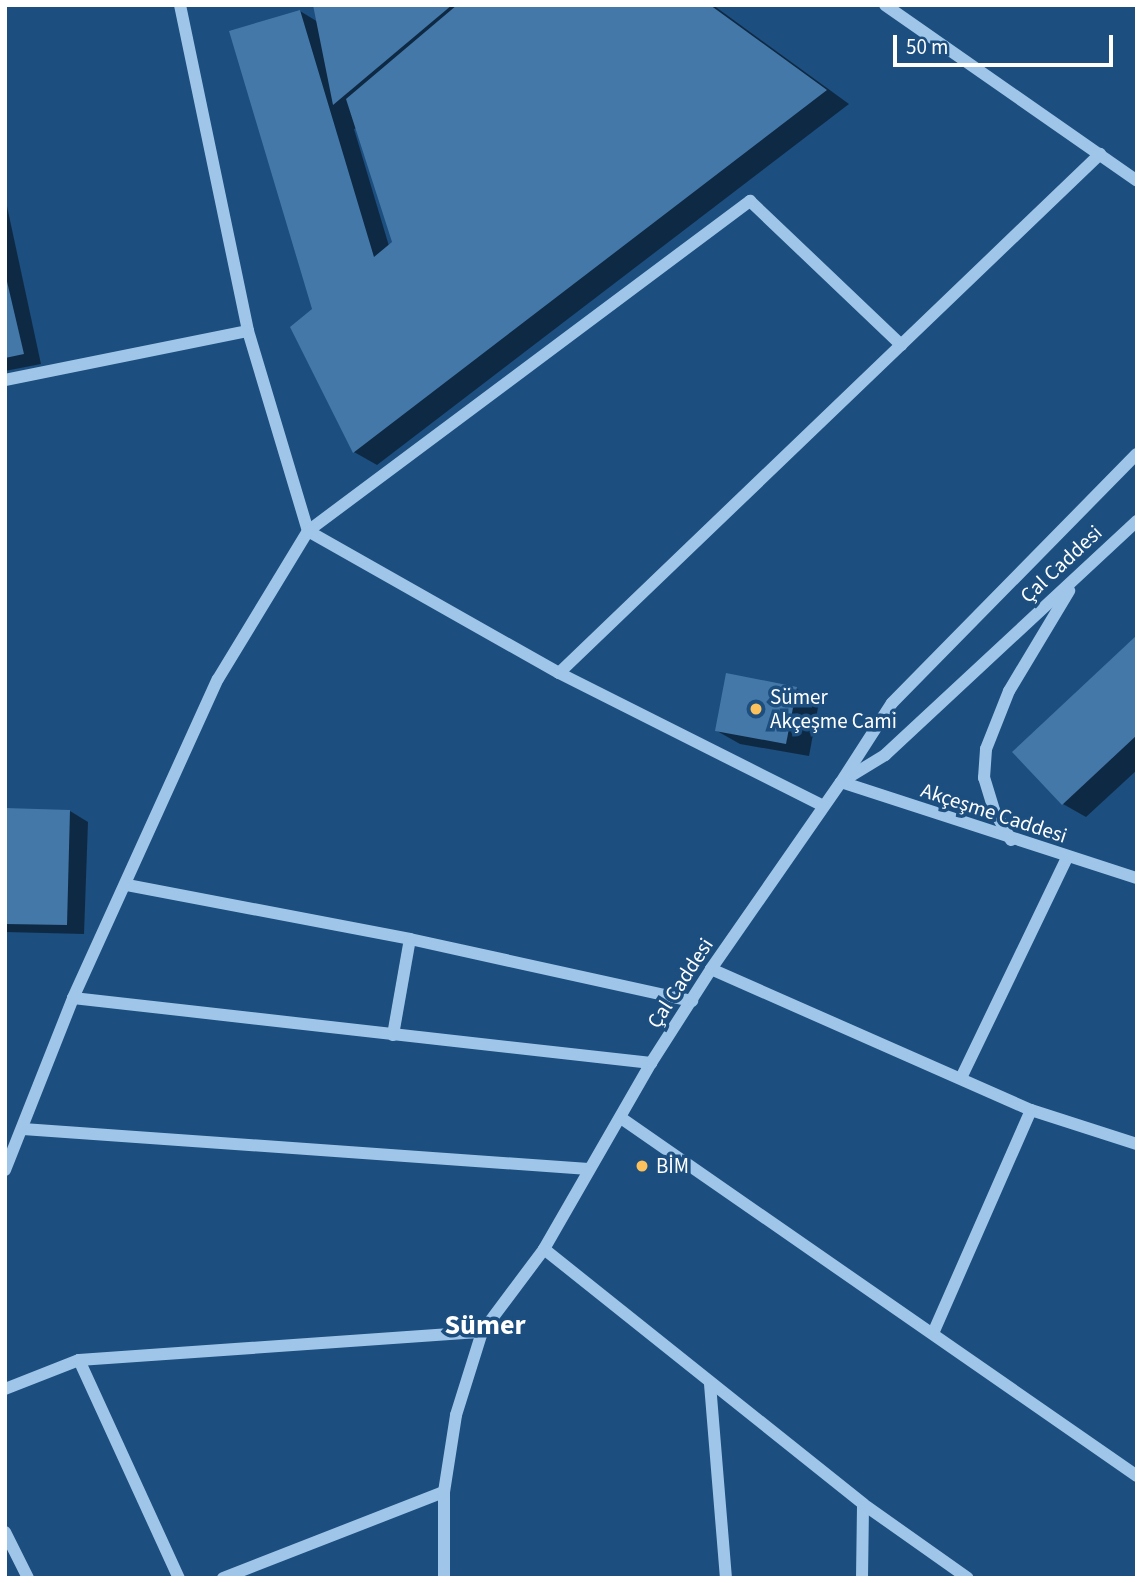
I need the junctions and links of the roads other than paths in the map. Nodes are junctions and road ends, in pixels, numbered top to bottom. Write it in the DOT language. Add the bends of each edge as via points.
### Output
graph roads {
  1 [pos="180,5"];
  2 [pos="886,5"];
  3 [pos="1100,154"];
  4 [pos="1137,181"];
  5 [pos="248,331"];
  6 [pos="901,345"];
  7 [pos="5,380"];
  8 [pos="1137,454"];
  9 [pos="1137,521"];
  10 [pos="308,531"];
  11 [pos="1079,575"];
  12 [pos="559,673"];
  13 [pos="841,782"];
  14 [pos="821,805"];
  15 [pos="1011,840"];
  16 [pos="1067,858"];
  17 [pos="1137,878"];
  18 [pos="127,885"];
  19 [pos="410,939"];
  20 [pos="711,969"];
  21 [pos="73,999"];
  22 [pos="692,1000"];
  23 [pos="393,1035"];
  24 [pos="651,1063"];
  25 [pos="961,1078"];
  26 [pos="1031,1110"];
  27 [pos="621,1118"];
  28 [pos="23,1129"];
  29 [pos="1137,1144"];
  30 [pos="589,1169"];
  31 [pos="5,1170"];
  32 [pos="544,1249"];
  33 [pos="934,1331"];
  34 [pos="482,1332"];
  35 [pos="79,1360"];
  36 [pos="710,1384"];
  37 [pos="5,1389"];
  38 [pos="1137,1476"];
  39 [pos="444,1492"];
  40 [pos="863,1504"];
  41 [pos="5,1532"];
  42 [pos="28,1578"];
  43 [pos="179,1578"];
  44 [pos="223,1578"];
  45 [pos="445,1578"];
  46 [pos="726,1578"];
  47 [pos="862,1578"];
  48 [pos="968,1578"];
  1 -- 5 [label="street"];
  2 -- 3 [label="street"];
  3 -- 4 [label="street"];
  3 -- 6 [label="street"];
  5 -- 7 [label="street"];
  5 -- 10 [label="street"];
  6 -- 10 [label="street" via="750,201"];
  6 -- 12 [label="street"];
  8 -- 13 [label="street, Çal Caddesi" via="892,704"];
  9 -- 11 [label="street, Çal Caddesi"];
  10 -- 12 [label="street"];
  10 -- 18 [label="street" via="218,679"];
  11 -- 13 [label="street, Çal Caddesi" via="885,755"];
  11 -- 15 [label="street" via="1009,691 986,749 984,778 994,810"];
  12 -- 14 [label="street"];
  13 -- 14 [label="street, Çal Caddesi"];
  13 -- 15 [label="street, Akçeşme Caddesi"];
  14 -- 20 [label="street, Çal Caddesi"];
  15 -- 16 [label="street, Akçeşme Caddesi"];
  16 -- 17 [label="street, Akçeşme Caddesi"];
  16 -- 25 [label="street"];
  18 -- 19 [label="street"];
  18 -- 21 [label="street"];
  19 -- 22 [label="street"];
  19 -- 23 [label="street"];
  20 -- 22 [label="street, Çal Caddesi"];
  20 -- 25 [label="street"];
  21 -- 23 [label="street"];
  21 -- 28 [label="street"];
  22 -- 24 [label="street, Çal Caddesi"];
  23 -- 24 [label="street"];
  24 -- 27 [label="street, Çal Caddesi"];
  25 -- 26 [label="street"];
  26 -- 29 [label="street"];
  26 -- 33 [label="street"];
  27 -- 30 [label="street, Çal Caddesi"];
  27 -- 33 [label="street"];
  28 -- 30 [label="street"];
  28 -- 31 [label="street"];
  30 -- 32 [label="street, Çal Caddesi"];
  32 -- 34 [label="street, Çal Caddesi"];
  32 -- 36 [label="street"];
  33 -- 38 [label="street"];
  34 -- 35 [label="street"];
  34 -- 39 [label="street, Çal Caddesi" via="456,1415"];
  35 -- 37 [label="street"];
  35 -- 43 [label="street"];
  36 -- 40 [label="street"];
  36 -- 46 [label="street"];
  39 -- 44 [label="street"];
  39 -- 45 [label="street, Çal Caddesi"];
  40 -- 47 [label="street"];
  40 -- 48 [label="street"];
  41 -- 42 [label="street"];
}
